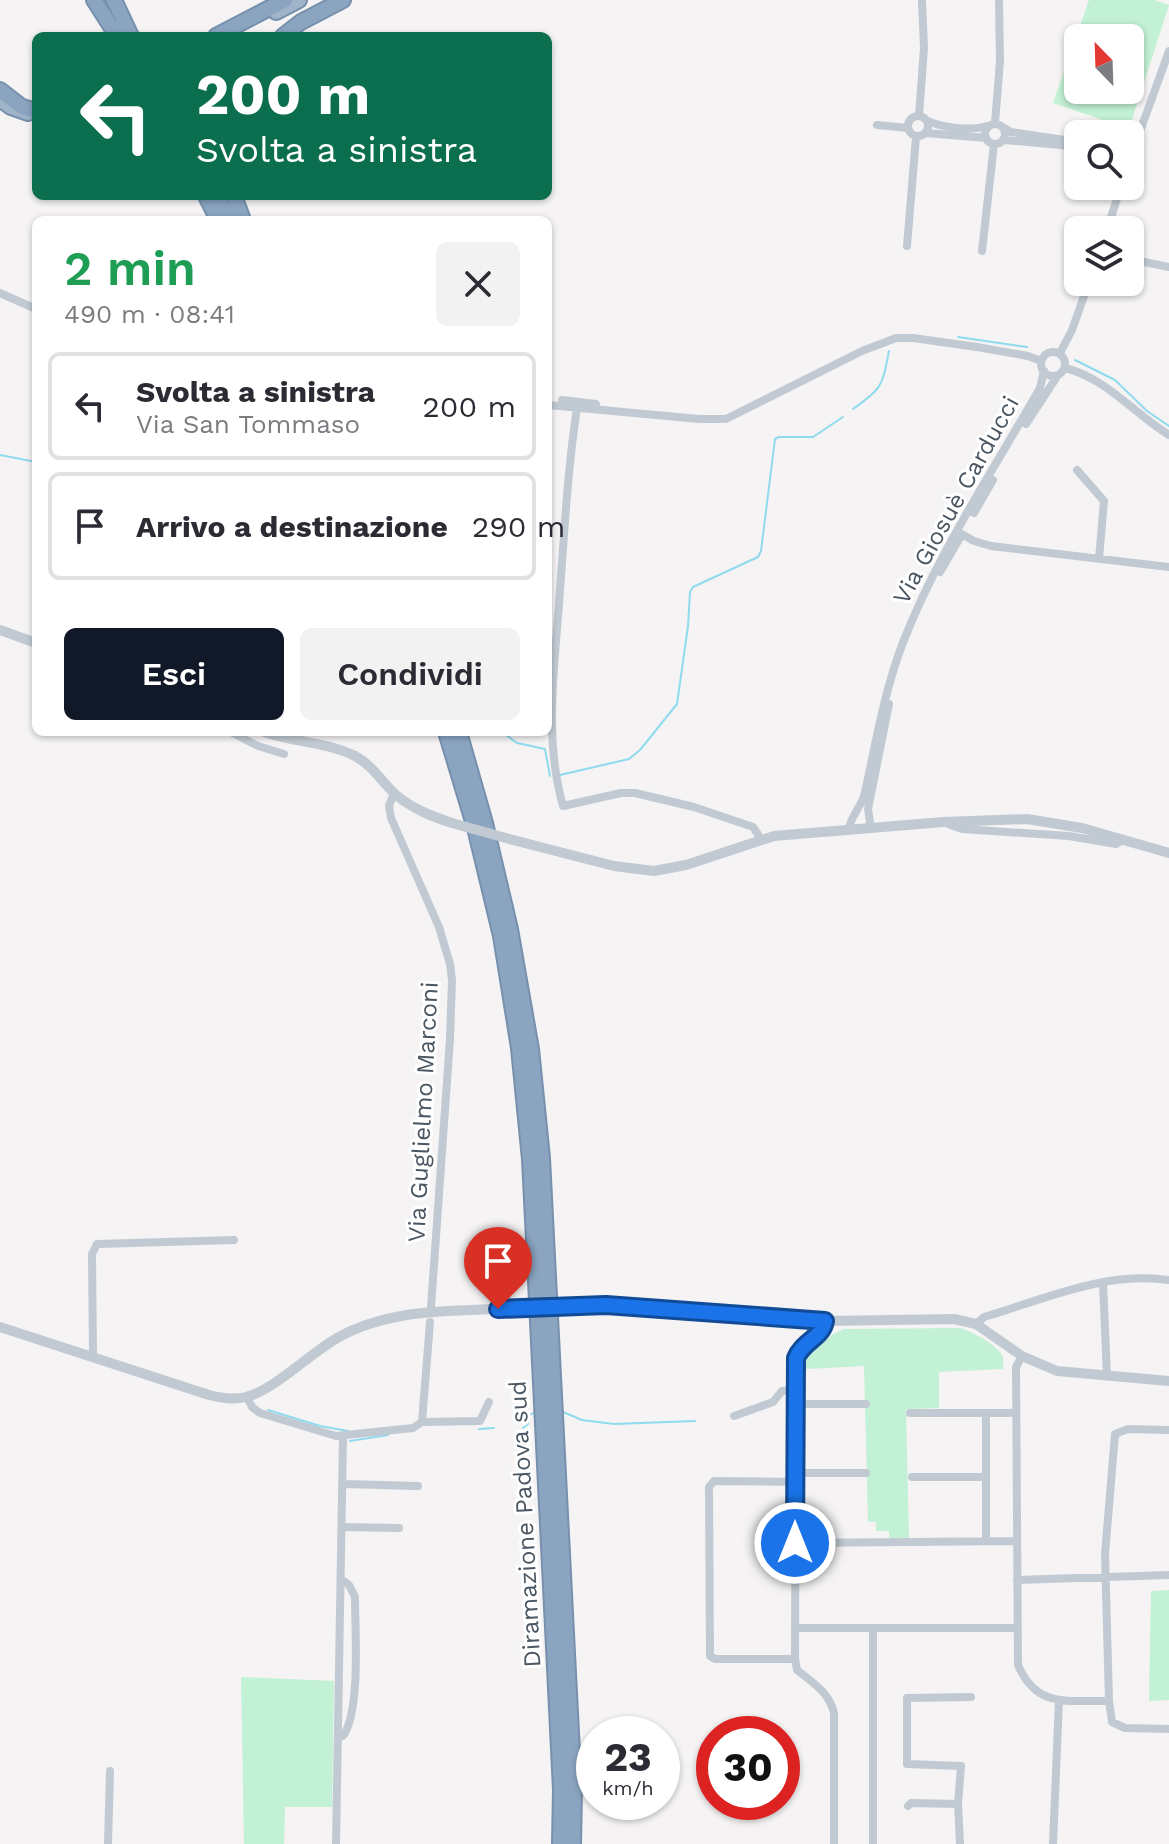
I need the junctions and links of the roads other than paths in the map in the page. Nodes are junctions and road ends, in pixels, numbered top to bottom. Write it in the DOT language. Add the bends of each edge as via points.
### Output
graph roads {
  1 [pos="94,0"];
  2 [pos="114,0"];
  3 [pos="124,0"];
  4 [pos="285,0"];
  5 [pos="299,0"];
  6 [pos="343,0"];
  7 [pos="922,1"];
  8 [pos="999,2"];
  9 [pos="115,32"];
  10 [pos="129,32"];
  11 [pos="139,32"];
  12 [pos="224,32"];
  13 [pos="237,32"];
  14 [pos="288,32"];
  15 [pos="1169,51"];
  16 [pos="0,90"];
  17 [pos="0,99"];
  18 [pos="32,111"];
  19 [pos="32,112"];
  20 [pos="923,118"];
  21 [pos="1144,120"];
  22 [pos="992,124"];
  23 [pos="877,125"];
  24 [pos="908,128"];
  25 [pos="1004,128"];
  26 [pos="926,133"];
  27 [pos="916,137"];
  28 [pos="1064,139"];
  29 [pos="1004,140"];
  30 [pos="990,141"];
  31 [pos="1064,146"];
  32 [pos="907,246"];
  33 [pos="982,251"];
  34 [pos="1144,262"];
  35 [pos="1169,267"];
  36 [pos="0,293"];
  37 [pos="1084,296"];
  38 [pos="32,307"];
  39 [pos="1060,353"];
  40 [pos="1041,361"];
  41 [pos="1044,371"];
  42 [pos="1061,372"];
  43 [pos="562,400"];
  44 [pos="552,405"];
  45 [pos="577,408"];
  46 [pos="597,409"];
  47 [pos="1169,435"];
  48 [pos="1077,470"];
  49 [pos="959,533"];
  50 [pos="1099,559"];
  51 [pos="1169,567"];
  52 [pos="0,630"];
  53 [pos="32,642"];
  54 [pos="552,686"];
  55 [pos="239,736"];
  56 [pos="280,736"];
  57 [pos="447,736"];
  58 [pos="460,736"];
  59 [pos="551,736"];
  60 [pos="284,754"];
  61 [pos="394,793"];
  62 [pos="871,829"];
  63 [pos="849,830"];
  64 [pos="761,839"];
  65 [pos="1169,853"];
  66 [pos="234,1240"];
  67 [pos="1169,1280"];
  68 [pos="1103,1282"];
  69 [pos="431,1307"];
  70 [pos="810,1320"];
  71 [pos="825,1321"];
  72 [pos="430,1322"];
  73 [pos="976,1324"];
  74 [pos="0,1327"];
  75 [pos="806,1343"];
  76 [pos="1022,1356"];
  77 [pos="93,1357"];
  78 [pos="1107,1376"];
  79 [pos="1169,1381"];
  80 [pos="795,1390"];
  81 [pos="247,1397"];
  82 [pos="489,1402"];
  83 [pos="796,1404"];
  84 [pos="866,1404"];
  85 [pos="910,1413"];
  86 [pos="986,1413"];
  87 [pos="1016,1413"];
  88 [pos="734,1416"];
  89 [pos="422,1422"];
  90 [pos="1169,1430"];
  91 [pos="343,1437"];
  92 [pos="866,1473"];
  93 [pos="912,1477"];
  94 [pos="986,1477"];
  95 [pos="796,1478"];
  96 [pos="343,1484"];
  97 [pos="418,1486"];
  98 [pos="342,1527"];
  99 [pos="399,1528"];
  100 [pos="986,1541"];
  101 [pos="1017,1541"];
  102 [pos="795,1543"];
  103 [pos="1169,1575"];
  104 [pos="1106,1577"];
  105 [pos="342,1580"];
  106 [pos="1017,1580"];
  107 [pos="795,1628"];
  108 [pos="873,1628"];
  109 [pos="1016,1628"];
  110 [pos="795,1659"];
  111 [pos="971,1697"];
  112 [pos="1059,1700"];
  113 [pos="1109,1701"];
  114 [pos="1169,1728"];
  115 [pos="338,1735"];
  116 [pos="110,1771"];
  117 [pos="958,1804"];
  118 [pos="908,1806"];
  119 [pos="108,1844"];
  120 [pos="336,1844"];
  121 [pos="560,1844"];
  122 [pos="573,1844"];
  123 [pos="834,1844"];
  124 [pos="873,1844"];
  125 [pos="960,1844"];
  126 [pos="1053,1844"];
  1 -- 9 [label="highway"];
  2 -- 10 [label="highway"];
  3 -- 11 [label="highway"];
  4 -- 12 [label="highway"];
  5 -- 13 [label="highway"];
  6 -- 14 [label="highway"];
  7 -- 20 [label="street"];
  8 -- 22 [label="street" via="1000,61"];
  15 -- 21 [label="street"];
  16 -- 18 [label="highway"];
  17 -- 19 [label="highway"];
  20 -- 22 [label="street" via="978,128"];
  20 -- 24 [label="street" via="910,120"];
  20 -- 26 [label="street" via="929,126"];
  22 -- 25 [label="street"];
  22 -- 30 [label="street" via="984,133"];
  23 -- 24 [label="street"];
  24 -- 27 [label="street"];
  25 -- 28 [label="street"];
  25 -- 29 [label="street"];
  26 -- 27 [label="street"];
  26 -- 30 [label="street"];
  27 -- 32 [label="street"];
  29 -- 30 [label="street"];
  29 -- 31 [label="street"];
  30 -- 33 [label="street"];
  34 -- 35 [label="street"];
  36 -- 38 [label="street"];
  37 -- 39 [label="street"];
  39 -- 40 [label="street" via="1048,352"];
  39 -- 42 [label="street" via="1065,361"];
  40 -- 41 [label="street"];
  40 -- 46 [label="street" via="896,338 726,419"];
  41 -- 42 [label="street"];
  41 -- 49 [label="street, Via Giosuè Carducci" via="1040,388"];
  42 -- 47 [label="street" via="1103,383"];
  42 -- 49 [label="street, Via Giosuè Carducci"];
  43 -- 46 [label="street" via="596,404"];
  44 -- 45 [label="street"];
  45 -- 46 [label="street"];
  45 -- 54 [label="street"];
  48 -- 50 [label="street" via="1104,501"];
  49 -- 50 [label="street" via="991,546"];
  49 -- 62 [label="street, Via Giosuè Carducci" via="931,586 894,683 869,803"];
  49 -- 63 [label="street, Via Giosuè Carducci" via="924,593 902,646 880,714 862,802"];
  50 -- 51 [label="street"];
  52 -- 53 [label="street"];
  55 -- 60 [label="street"];
  56 -- 61 [label="street" via="357,757"];
  57 -- 121 [label="highway, Diramazione Padova sud" via="501,936 519,1048 530,1159"];
  58 -- 122 [label="highway, Diramazione Padova sud" via="510,929 531,1049 542,1158"];
  59 -- 64 [label="street" via="563,806 635,793 753,827"];
  61 -- 64 [label="street, bridge" via="452,823 614,866 654,871"];
  61 -- 69 [label="street, Via Guglielmo Marconi" via="391,818 439,927 452,980"];
  62 -- 63 [label="street"];
  62 -- 65 [label="street" via="1027,819 1082,828"];
  63 -- 64 [label="street"];
  66 -- 77 [label="street" via="97,1244 92,1254"];
  67 -- 68 [label="street" via="1133,1277"];
  68 -- 73 [label="street" via="984,1317"];
  68 -- 78 [label="street"];
  70 -- 71 [label="street"];
  70 -- 75 [label="street"];
  70 -- 81 [label="street, bridge" via="571,1305 402,1315 338,1337"];
  71 -- 73 [label="street" via="954,1319"];
  71 -- 75 [label="street" via="820,1333"];
  72 -- 89 [label="street"];
  73 -- 76 [label="street"];
  74 -- 77 [label="street"];
  75 -- 80 [label="street" via="796,1358"];
  76 -- 78 [label="street" via="1057,1371"];
  76 -- 87 [label="street" via="1016,1367"];
  77 -- 81 [label="street" via="209,1395"];
  78 -- 79 [label="street"];
  80 -- 83 [label="street"];
  80 -- 88 [label="street" via="782,1391 773,1402"];
  81 -- 91 [label="street" via="260,1413"];
  82 -- 89 [label="street" via="480,1421"];
  83 -- 84 [label="street"];
  83 -- 95 [label="street"];
  85 -- 86 [label="street"];
  86 -- 87 [label="street"];
  86 -- 94 [label="street"];
  87 -- 101 [label="street"];
  89 -- 91 [label="street" via="413,1428"];
  90 -- 104 [label="street" via="1128,1429 1115,1434"];
  91 -- 96 [label="street"];
  92 -- 95 [label="street"];
  93 -- 94 [label="street"];
  94 -- 100 [label="street"];
  95 -- 102 [label="street"];
  95 -- 110 [label="street" via="714,1481 709,1487 710,1656"];
  96 -- 97 [label="street"];
  96 -- 98 [label="street"];
  98 -- 99 [label="street"];
  98 -- 105 [label="street"];
  100 -- 101 [label="street"];
  100 -- 102 [label="street"];
  101 -- 106 [label="street"];
  102 -- 107 [label="street"];
  103 -- 104 [label="street"];
  104 -- 106 [label="street"];
  104 -- 113 [label="street"];
  105 -- 115 [label="street"];
  105 -- 115 [label="street" via="355,1597 354,1678 350,1726"];
  106 -- 109 [label="street"];
  107 -- 108 [label="street"];
  107 -- 110 [label="street"];
  108 -- 109 [label="street"];
  108 -- 124 [label="street"];
  109 -- 112 [label="street" via="1017,1661 1025,1682"];
  110 -- 123 [label="street" via="797,1670 832,1703"];
  111 -- 117 [label="street" via="907,1698 907,1764 961,1766"];
  112 -- 113 [label="street"];
  112 -- 126 [label="street"];
  113 -- 114 [label="street" via="1109,1715 1118,1726"];
  115 -- 120 [label="street"];
  116 -- 119 [label="street"];
  117 -- 118 [label="street"];
  117 -- 125 [label="street"];
}
